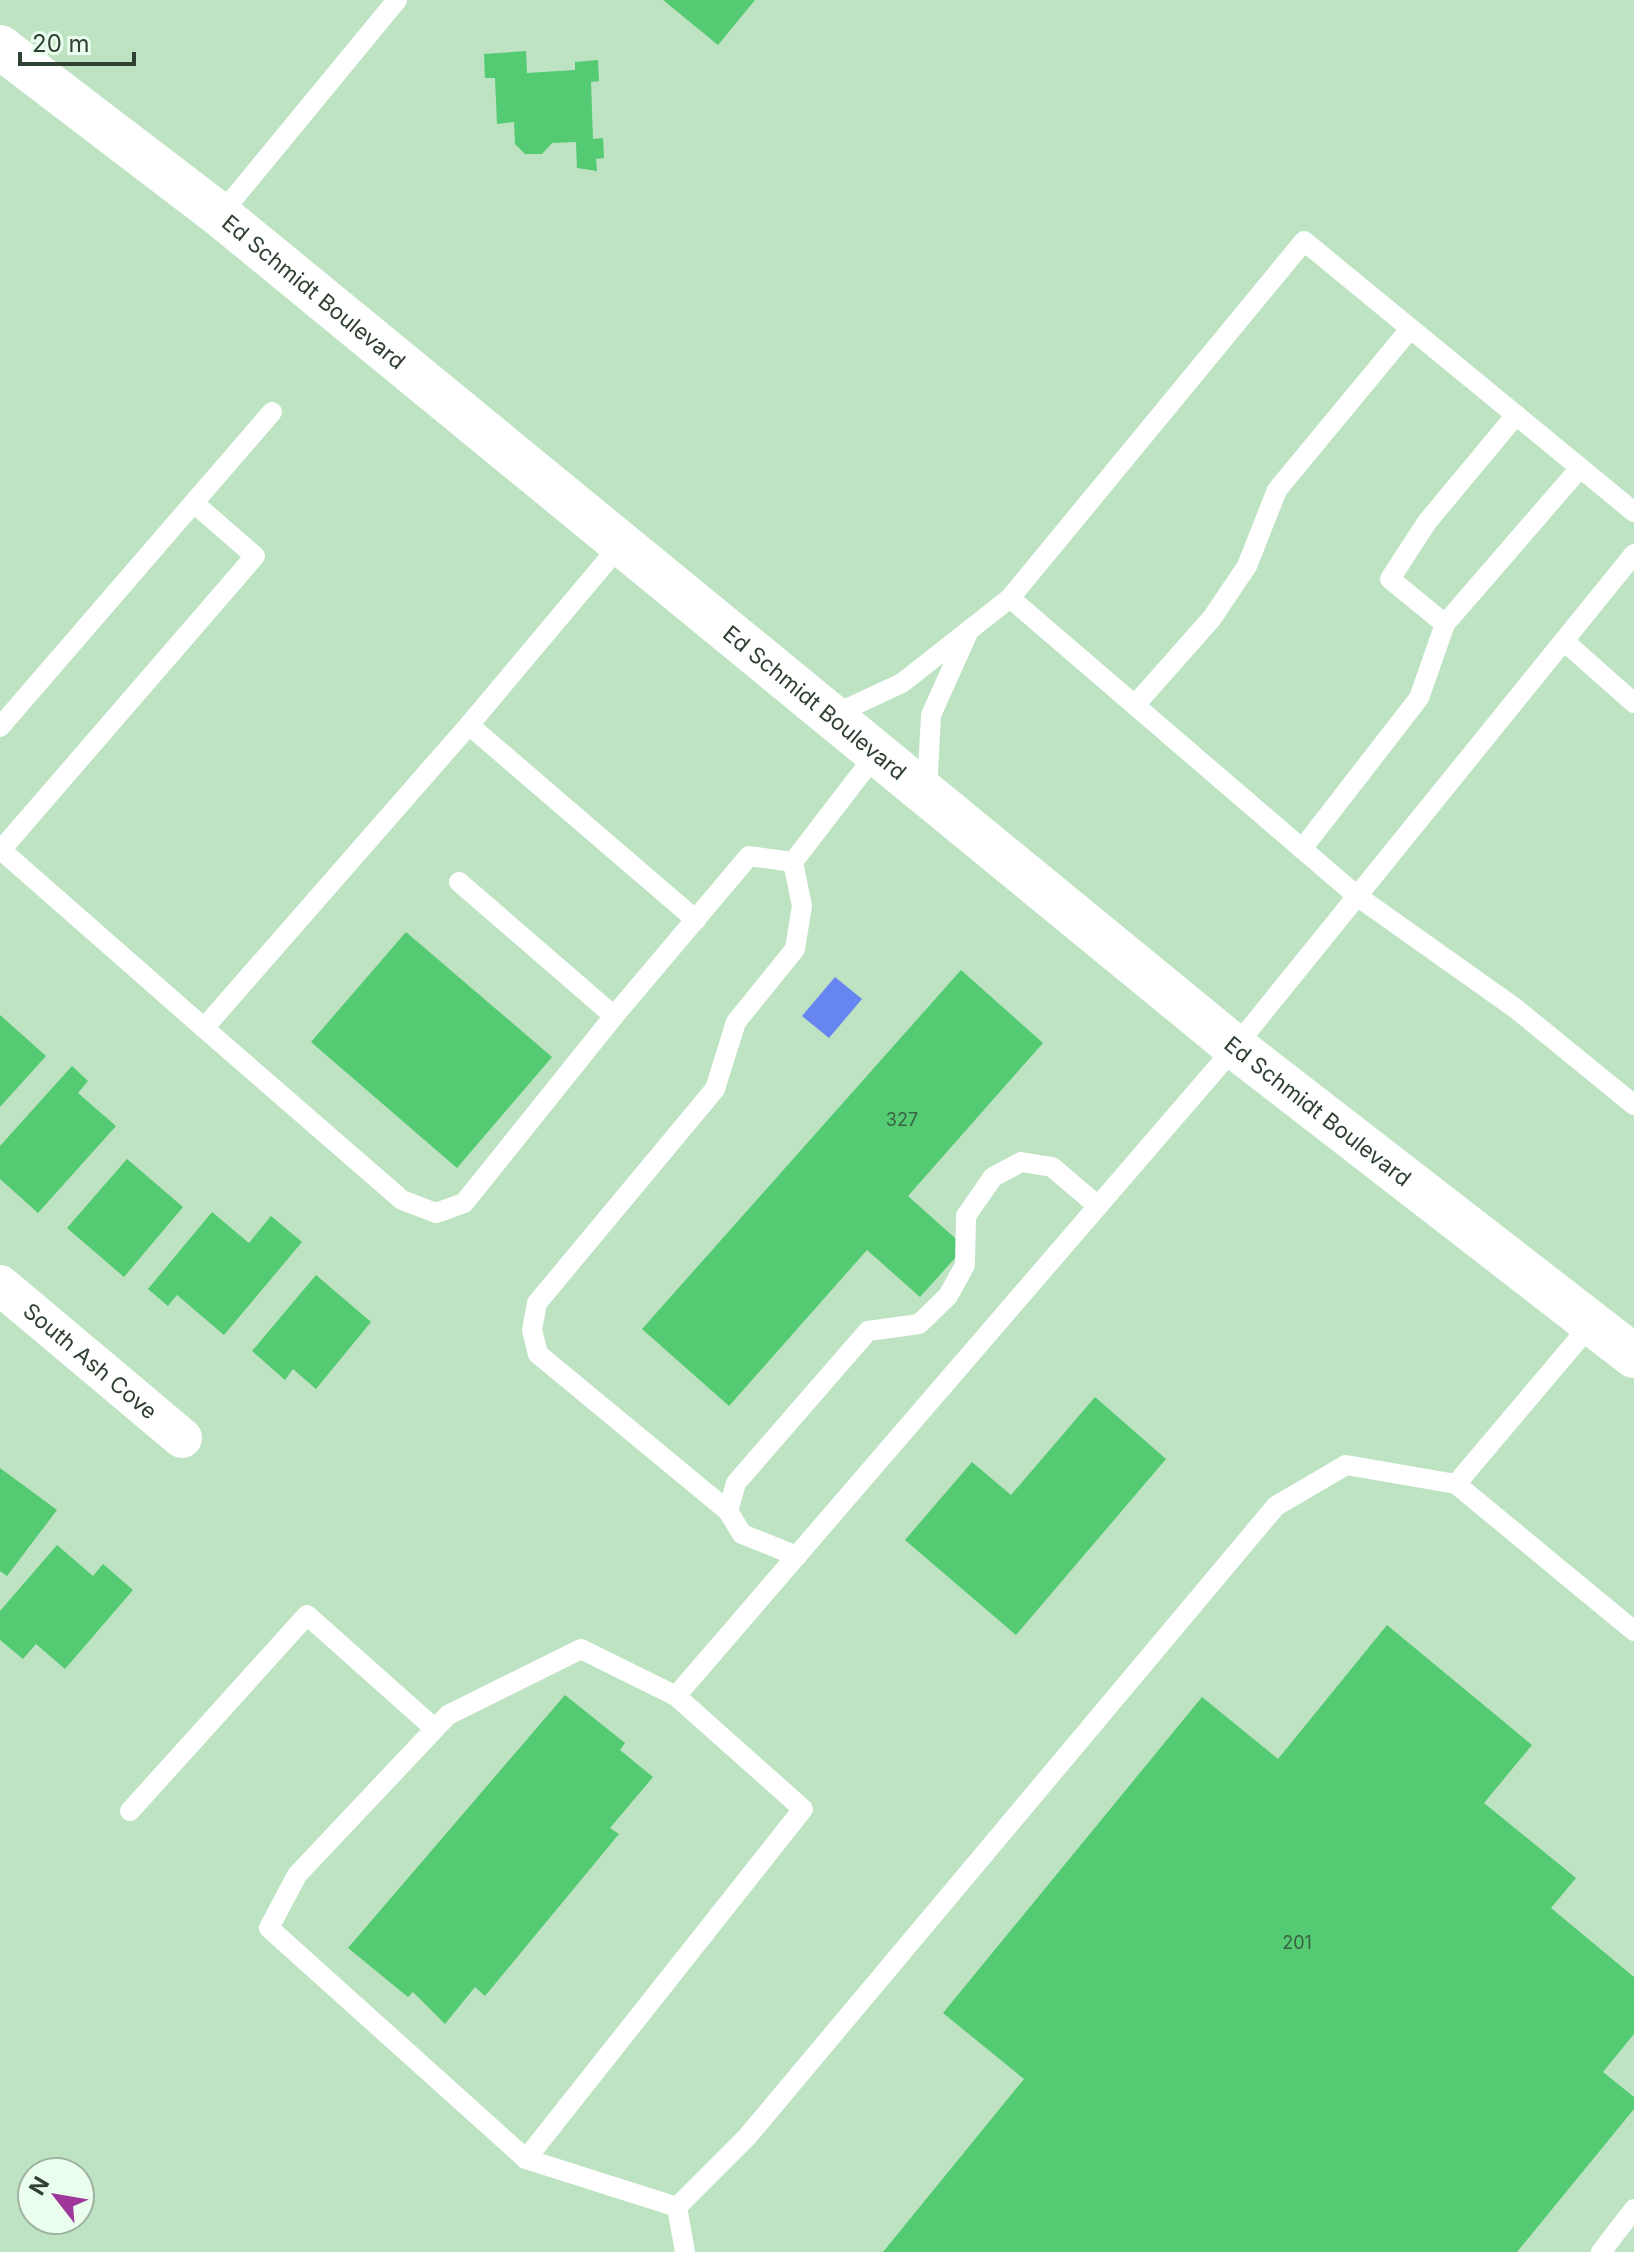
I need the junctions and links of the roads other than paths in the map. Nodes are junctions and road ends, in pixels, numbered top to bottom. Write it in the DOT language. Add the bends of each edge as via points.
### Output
graph roads {
  1 [pos="397,0"];
  2 [pos="0,47"];
  3 [pos="220,215"];
  4 [pos="1410,329"];
  5 [pos="272,412"];
  6 [pos="1516,415"];
  7 [pos="1580,468"];
  8 [pos="195,504"];
  9 [pos="1634,512"];
  10 [pos="621,544"];
  11 [pos="1634,554"];
  12 [pos="1010,598"];
  13 [pos="1445,624"];
  14 [pos="968,633"];
  15 [pos="1564,641"];
  16 [pos="1634,703"];
  17 [pos="1135,705"];
  18 [pos="831,716"];
  19 [pos="469,725"];
  20 [pos="0,727"];
  21 [pos="876,754"];
  22 [pos="927,795"];
  23 [pos="0,849"];
  24 [pos="1302,849"];
  25 [pos="793,862"];
  26 [pos="459,882"];
  27 [pos="1357,896"];
  28 [pos="696,920"];
  29 [pos="614,1016"];
  30 [pos="204,1028"];
  31 [pos="1235,1047"];
  32 [pos="1633,1101"];
  33 [pos="1098,1206"];
  34 [pos="0,1285"];
  35 [pos="1592,1323"];
  36 [pos="1634,1356"];
  37 [pos="182,1438"];
  38 [pos="1456,1484"];
  39 [pos="728,1511"];
  40 [pos="797,1556"];
  41 [pos="1634,1631"];
  42 [pos="676,1696"];
  43 [pos="434,1728"];
  44 [pos="130,1811"];
  45 [pos="526,2159"];
  46 [pos="677,2207"];
  47 [pos="1634,2209"];
  48 [pos="685,2252"];
  49 [pos="1601,2252"];
  1 -- 3 [label="lane"];
  2 -- 3 [label="street, Ed Schmidt Boulevard"];
  3 -- 10 [label="street, Ed Schmidt Boulevard"];
  4 -- 6 [label="lane"];
  4 -- 12 [label="lane" via="1304,241"];
  4 -- 17 [label="lane" via="1277,490 1247,566 1212,618"];
  5 -- 8 [label="lane"];
  6 -- 7 [label="lane"];
  6 -- 13 [label="lane" via="1427,522 1390,579"];
  7 -- 9 [label="lane"];
  7 -- 13 [label="lane"];
  8 -- 20 [label="lane"];
  8 -- 23 [label="lane" via="255,556"];
  10 -- 18 [label="street, Ed Schmidt Boulevard"];
  10 -- 19 [label="lane"];
  11 -- 15 [label="lane"];
  12 -- 14 [label="lane"];
  12 -- 17 [label="lane"];
  13 -- 24 [label="lane" via="1419,698"];
  14 -- 18 [label="lane" via="902,683"];
  14 -- 22 [label="lane" via="931,715"];
  15 -- 16 [label="lane"];
  15 -- 27 [label="lane"];
  17 -- 24 [label="lane"];
  18 -- 21 [label="street, Ed Schmidt Boulevard"];
  19 -- 28 [label="lane"];
  19 -- 30 [label="lane"];
  21 -- 22 [label="street, Ed Schmidt Boulevard"];
  21 -- 25 [label="lane"];
  22 -- 31 [label="street, Ed Schmidt Boulevard"];
  23 -- 30 [label="lane"];
  24 -- 27 [label="lane"];
  25 -- 28 [label="lane" via="749,856"];
  25 -- 39 [label="lane" via="802,906 795,949 736,1022 715,1089 537,1303 532,1330 538,1354"];
  26 -- 29 [label="lane"];
  27 -- 31 [label="lane"];
  27 -- 32 [label="lane" via="1515,1008"];
  28 -- 29 [label="lane"];
  29 -- 30 [label="lane" via="464,1203 436,1213 402,1200"];
  31 -- 33 [label="lane"];
  31 -- 35 [label="street, Ed Schmidt Boulevard"];
  33 -- 39 [label="lane" via="1052,1167 1021,1162 993,1177 966,1216 965,1265 948,1296 919,1324 868,1331 736,1483"];
  33 -- 40 [label="lane"];
  34 -- 37 [label="street, South Ash Cove"];
  35 -- 36 [label="street, Ed Schmidt Boulevard"];
  35 -- 38 [label="lane"];
  38 -- 41 [label="lane"];
  38 -- 46 [label="lane" via="1346,1465 1276,1506 747,2137"];
  39 -- 40 [label="lane" via="742,1534"];
  40 -- 42 [label="lane"];
  42 -- 43 [label="lane" via="581,1649 448,1715"];
  42 -- 45 [label="lane" via="803,1809"];
  43 -- 44 [label="lane" via="307,1615"];
  43 -- 45 [label="lane" via="297,1875 269,1928"];
  45 -- 46 [label="lane"];
  46 -- 48 [label="lane"];
  47 -- 49 [label="lane"];
}
